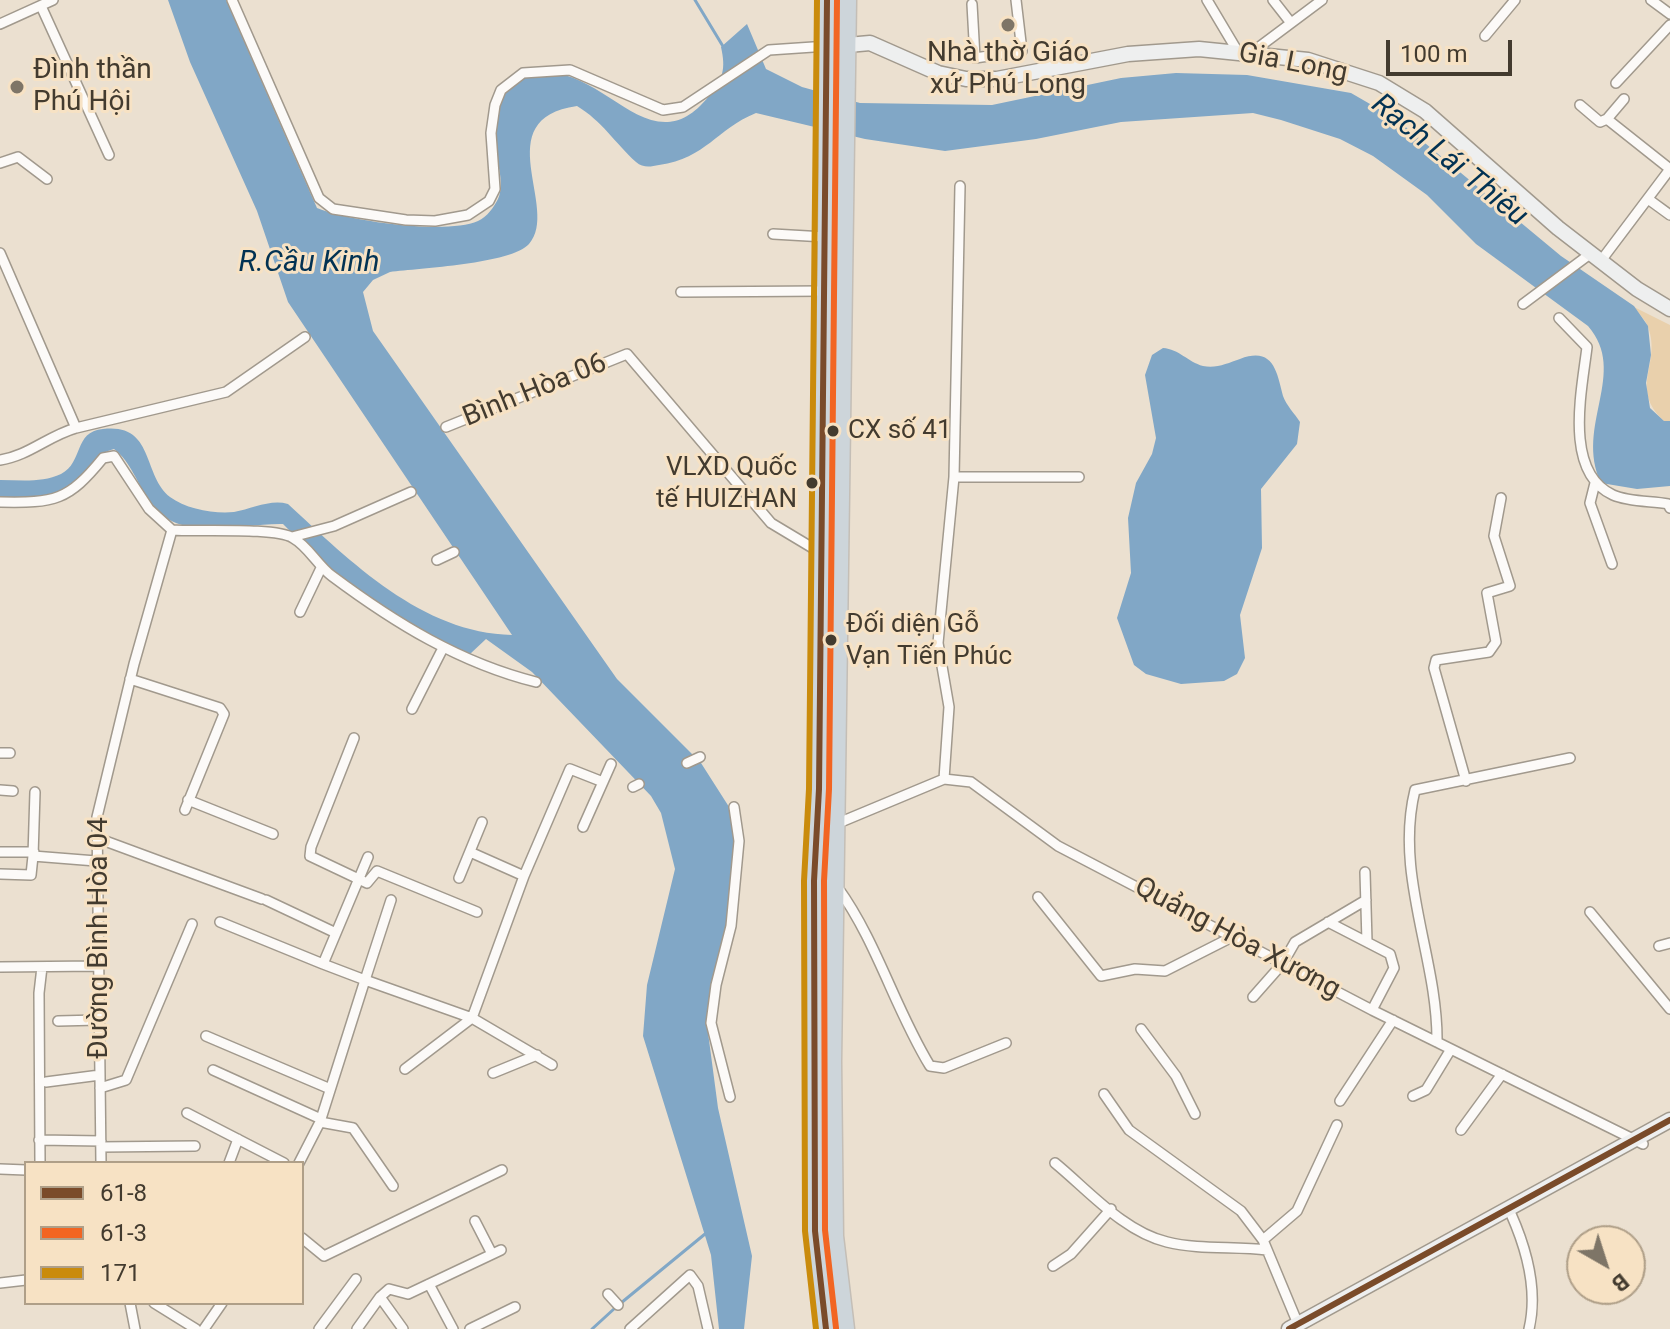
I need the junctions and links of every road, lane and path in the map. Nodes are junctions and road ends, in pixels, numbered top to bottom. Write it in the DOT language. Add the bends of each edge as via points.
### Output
graph roads {
  1 [pos="53,0"];
  2 [pos="232,0"];
  3 [pos="827,0"];
  4 [pos="847,0"];
  5 [pos="1016,0"];
  6 [pos="1207,0"];
  7 [pos="1273,0"];
  8 [pos="1322,0"];
  9 [pos="1515,0"];
  10 [pos="1651,0"];
  11 [pos="972,4"];
  12 [pos="41,6"];
  13 [pos="1670,14"];
  14 [pos="1291,23"];
  15 [pos="0,24"];
  16 [pos="1670,25"];
  17 [pos="1485,36"];
  18 [pos="848,51"];
  19 [pos="1244,52"];
  20 [pos="828,53"];
  21 [pos="1616,83"];
  22 [pos="1624,99"];
  23 [pos="1580,105"];
  24 [pos="1607,119"];
  25 [pos="109,155"];
  26 [pos="0,163"];
  27 [pos="836,168"];
  28 [pos="1670,169"];
  29 [pos="47,179"];
  30 [pos="960,186"];
  31 [pos="1648,199"];
  32 [pos="1670,215"];
  33 [pos="773,234"];
  34 [pos="825,237"];
  35 [pos="0,253"];
  36 [pos="1595,258"];
  37 [pos="824,291"];
  38 [pos="681,292"];
  39 [pos="1523,304"];
  40 [pos="1670,309"];
  41 [pos="1559,318"];
  42 [pos="305,337"];
  43 [pos="843,357"];
  44 [pos="823,358"];
  45 [pos="448,426"];
  46 [pos="76,428"];
  47 [pos="0,460"];
  48 [pos="954,477"];
  49 [pos="1079,477"];
  50 [pos="1593,480"];
  51 [pos="411,492"];
  52 [pos="1501,498"];
  53 [pos="0,502"];
  54 [pos="1670,508"];
  55 [pos="831,528"];
  56 [pos="172,530"];
  57 [pos="292,537"];
  58 [pos="454,552"];
  59 [pos="821,553"];
  60 [pos="437,560"];
  61 [pos="1612,564"];
  62 [pos="321,568"];
  63 [pos="300,612"];
  64 [pos="443,648"];
  65 [pos="130,679"];
  66 [pos="536,682"];
  67 [pos="412,709"];
  68 [pos="354,738"];
  69 [pos="700,757"];
  70 [pos="1570,758"];
  71 [pos="687,763"];
  72 [pos="611,764"];
  73 [pos="944,779"];
  74 [pos="1466,781"];
  75 [pos="603,782"];
  76 [pos="0,790"];
  77 [pos="13,791"];
  78 [pos="35,792"];
  79 [pos="734,807"];
  80 [pos="482,822"];
  81 [pos="836,824"];
  82 [pos="583,827"];
  83 [pos="273,834"];
  84 [pos="97,838"];
  85 [pos="0,852"];
  86 [pos="470,852"];
  87 [pos="33,854"];
  88 [pos="368,857"];
  89 [pos="96,861"];
  90 [pos="1365,872"];
  91 [pos="0,874"];
  92 [pos="524,876"];
  93 [pos="459,878"];
  94 [pos="358,879"];
  95 [pos="814,881"];
  96 [pos="833,882"];
  97 [pos="1038,897"];
  98 [pos="391,900"];
  99 [pos="1366,900"];
  100 [pos="477,912"];
  101 [pos="1590,912"];
  102 [pos="220,922"];
  103 [pos="1328,922"];
  104 [pos="192,924"];
  105 [pos="336,933"];
  106 [pos="1232,937"];
  107 [pos="1367,942"];
  108 [pos="1670,943"];
  109 [pos="1659,946"];
  110 [pos="1283,963"];
  111 [pos="323,964"];
  112 [pos="98,966"];
  113 [pos="0,967"];
  114 [pos="42,967"];
  115 [pos="365,980"];
  116 [pos="1253,997"];
  117 [pos="1670,1009"];
  118 [pos="1372,1010"];
  119 [pos="472,1018"];
  120 [pos="98,1020"];
  121 [pos="1393,1020"];
  122 [pos="58,1021"];
  123 [pos="1141,1029"];
  124 [pos="206,1036"];
  125 [pos="1437,1042"];
  126 [pos="1006,1043"];
  127 [pos="1451,1049"];
  128 [pos="537,1055"];
  129 [pos="552,1065"];
  130 [pos="405,1069"];
  131 [pos="213,1070"];
  132 [pos="493,1073"];
  133 [pos="1502,1074"];
  134 [pos="100,1075"];
  135 [pos="46,1082"];
  136 [pos="100,1088"];
  137 [pos="328,1088"];
  138 [pos="1104,1094"];
  139 [pos="1413,1096"];
  140 [pos="730,1097"];
  141 [pos="1340,1101"];
  142 [pos="187,1113"];
  143 [pos="1195,1114"];
  144 [pos="1670,1120"];
  145 [pos="320,1121"];
  146 [pos="1337,1125"];
  147 [pos="1461,1130"];
  148 [pos="1670,1130"];
  149 [pos="238,1139"];
  150 [pos="39,1140"];
  151 [pos="1638,1142"];
  152 [pos="101,1144"];
  153 [pos="195,1146"];
  154 [pos="40,1161"];
  155 [pos="101,1161"];
  156 [pos="230,1161"];
  157 [pos="280,1161"];
  158 [pos="300,1161"];
  159 [pos="1055,1163"];
  160 [pos="0,1169"];
  161 [pos="24,1170"];
  162 [pos="502,1170"];
  163 [pos="393,1186"];
  164 [pos="1111,1209"];
  165 [pos="1511,1214"];
  166 [pos="475,1221"];
  167 [pos="1461,1237"];
  168 [pos="304,1240"];
  169 [pos="1265,1245"];
  170 [pos="1053,1266"];
  171 [pos="356,1279"];
  172 [pos="24,1280"];
  173 [pos="0,1283"];
  174 [pos="429,1284"];
  175 [pos="608,1294"];
  176 [pos="380,1297"];
  177 [pos="130,1305"];
  178 [pos="157,1305"];
  179 [pos="221,1305"];
  180 [pos="618,1305"];
  181 [pos="515,1307"];
  182 [pos="631,1324"];
  183 [pos="1298,1327"];
  184 [pos="135,1329"];
  185 [pos="196,1329"];
  186 [pos="204,1329"];
  187 [pos="319,1329"];
  188 [pos="357,1329"];
  189 [pos="403,1329"];
  190 [pos="453,1329"];
  191 [pos="470,1329"];
  192 [pos="708,1329"];
  193 [pos="826,1329"];
  194 [pos="845,1329"];
  195 [pos="1529,1329"];
  1 -- 12 [label="street"];
  2 -- 20 [label="street" via="319,198 333,209 435,221 468,215 489,201 495,189 495,105 501,90 523,73 570,70 663,110 683,107 769,50"];
  3 -- 20 [label="highway"];
  4 -- 18 [label="highway"];
  5 -- 11 [label="street" via="1022,51 1005,56 975,58"];
  6 -- 19 [label="street"];
  7 -- 14 [label="street"];
  8 -- 14 [label="street"];
  9 -- 17 [label="street"];
  10 -- 13 [label="street"];
  12 -- 15 [label="street"];
  12 -- 25 [label="street"];
  14 -- 19 [label="street"];
  16 -- 21 [label="street"];
  18 -- 19 [label="street, Gia Long" via="870,43 938,73 988,80 1128,54"];
  18 -- 27 [label="highway"];
  19 -- 36 [label="street, Gia Long" via="1308,60 1379,83 1425,111"];
  20 -- 27 [label="highway"];
  22 -- 24 [label="street"];
  23 -- 24 [label="street" via="1600,122"];
  24 -- 28 [label="street"];
  26 -- 29 [label="street" via="18,157"];
  27 -- 34 [label="highway"];
  27 -- 43 [label="highway"];
  28 -- 31 [label="street"];
  30 -- 48 [label="street"];
  31 -- 32 [label="street"];
  31 -- 36 [label="street"];
  33 -- 34 [label="street"];
  34 -- 37 [label="highway"];
  35 -- 46 [label="street"];
  36 -- 39 [label="street"];
  36 -- 40 [label="street, Gia Long"];
  37 -- 38 [label="street"];
  37 -- 44 [label="highway"];
  41 -- 50 [label="street" via="1587,347 1578,417"];
  42 -- 46 [label="street" via="226,392"];
  43 -- 44 [label="highway"];
  43 -- 55 [label="highway"];
  44 -- 55 [label="highway"];
  45 -- 59 [label="street, Bình Hòa 06" via="627,354 771,523"];
  46 -- 47 [label="street" via="46,439 23,456"];
  48 -- 49 [label="street"];
  48 -- 73 [label="street" via="938,643 949,707"];
  50 -- 54 [label="street" via="1615,496"];
  50 -- 61 [label="street" via="1590,503"];
  51 -- 57 [label="street" via="334,526"];
  52 -- 74 [label="street" via="1494,536 1510,586 1487,593 1496,642 1489,652 1436,660 1434,668"];
  53 -- 56 [label="street" via="41,503 79,488 111,455 121,462 149,509"];
  55 -- 59 [label="highway"];
  55 -- 81 [label="highway"];
  56 -- 57 [label="street"];
  56 -- 65 [label="street, Đường Bình Hòa 04"];
  57 -- 62 [label="street"];
  58 -- 60 [label="street"];
  59 -- 95 [label="highway"];
  62 -- 63 [label="street"];
  62 -- 64 [label="street"];
  64 -- 66 [label="street"];
  64 -- 67 [label="street"];
  65 -- 83 [label="street" via="220,708 224,714 187,805"];
  65 -- 84 [label="street, Đường Bình Hòa 04" via="97,817"];
  68 -- 94 [label="street" via="310,853"];
  69 -- 71 [label="street"];
  70 -- 74 [label="street"];
  72 -- 75 [label="street"];
  73 -- 81 [label="street"];
  73 -- 106 [label="street, Quảng Hòa Xương" via="971,782 1058,846"];
  74 -- 125 [label="street" via="1415,790 1410,810 1413,896 1438,1004"];
  75 -- 82 [label="street"];
  75 -- 92 [label="street" via="570,769"];
  76 -- 77 [label="street"];
  78 -- 87 [label="street"];
  79 -- 140 [label="street" via="739,841 731,926 711,1023"];
  80 -- 86 [label="street"];
  81 -- 96 [label="highway"];
  84 -- 89 [label="street, Đường Bình Hòa 04"];
  84 -- 105 [label="street" via="264,900"];
  85 -- 87 [label="street"];
  86 -- 92 [label="street"];
  86 -- 93 [label="street"];
  87 -- 89 [label="street"];
  87 -- 91 [label="street" via="31,875"];
  88 -- 94 [label="street"];
  89 -- 112 [label="street, Đường Bình Hòa 04"];
  90 -- 99 [label="street"];
  92 -- 119 [label="street"];
  94 -- 100 [label="street" via="368,883 377,871"];
  94 -- 105 [label="street"];
  95 -- 96 [label="highway"];
  95 -- 193 [label="highway" via="815,1231"];
  96 -- 126 [label="street" via="854,910 930,1066 944,1068"];
  96 -- 194 [label="highway" via="834,1236"];
  97 -- 106 [label="street" via="1101,976 1135,969 1165,971"];
  98 -- 115 [label="street"];
  99 -- 103 [label="street"];
  99 -- 107 [label="street"];
  101 -- 117 [label="street"];
  102 -- 111 [label="street"];
  103 -- 107 [label="street"];
  103 -- 110 [label="street" via="1295,942"];
  104 -- 136 [label="street" via="126,1080"];
  105 -- 111 [label="street"];
  106 -- 110 [label="street, Quảng Hòa Xương"];
  107 -- 118 [label="street" via="1390,954 1394,968"];
  108 -- 109 [label="street"];
  110 -- 116 [label="street"];
  110 -- 118 [label="street, Quảng Hòa Xương"];
  111 -- 115 [label="street"];
  112 -- 114 [label="street"];
  112 -- 120 [label="street, Đường Bình Hòa 04"];
  113 -- 114 [label="street"];
  114 -- 150 [label="street"];
  115 -- 119 [label="street"];
  115 -- 137 [label="street"];
  118 -- 121 [label="street, Quảng Hòa Xương"];
  119 -- 128 [label="street"];
  119 -- 130 [label="street"];
  120 -- 122 [label="street"];
  120 -- 134 [label="street, Đường Bình Hòa 04"];
  121 -- 125 [label="street, Quảng Hòa Xương"];
  121 -- 141 [label="street"];
  123 -- 143 [label="street" via="1176,1076"];
  124 -- 137 [label="street"];
  125 -- 127 [label="street, Quảng Hòa Xương"];
  127 -- 133 [label="street, Quảng Hòa Xương"];
  127 -- 139 [label="street" via="1426,1090"];
  128 -- 129 [label="street"];
  128 -- 132 [label="street"];
  131 -- 145 [label="street"];
  133 -- 147 [label="street"];
  133 -- 151 [label="street, Quảng Hòa Xương"];
  134 -- 135 [label="street"];
  134 -- 136 [label="street, Đường Bình Hòa 04"];
  136 -- 152 [label="street, Đường Bình Hòa 04"];
  137 -- 145 [label="street"];
  138 -- 169 [label="street" via="1129,1130 1241,1211"];
  142 -- 149 [label="street"];
  144 -- 151 [label="street"];
  145 -- 158 [label="street"];
  145 -- 163 [label="street" via="353,1128"];
  146 -- 169 [label="street" via="1297,1211"];
  148 -- 151 [label="street"];
  149 -- 156 [label="street"];
  149 -- 157 [label="street"];
  150 -- 152 [label="street"];
  150 -- 154 [label="street"];
  151 -- 165 [label="street"];
  151 -- 167 [label="street"];
  152 -- 153 [label="street"];
  152 -- 155 [label="street, Đường Bình Hòa 04"];
  159 -- 164 [label="street"];
  160 -- 161 [label="street"];
  162 -- 168 [label="street" via="324,1256"];
  164 -- 169 [label="street" via="1142,1233 1170,1243"];
  164 -- 170 [label="street" via="1071,1254"];
  165 -- 167 [label="street"];
  165 -- 195 [label="street" via="1531,1284"];
  166 -- 174 [label="street" via="496,1252"];
  167 -- 183 [label="street"];
  169 -- 183 [label="street"];
  171 -- 187 [label="street"];
  172 -- 173 [label="street"];
  174 -- 176 [label="street" via="404,1296 390,1289"];
  174 -- 190 [label="street"];
  175 -- 180 [label="street"];
  176 -- 188 [label="street"];
  176 -- 189 [label="street"];
  177 -- 184 [label="street"];
  178 -- 185 [label="street"];
  179 -- 186 [label="street"];
  181 -- 191 [label="street"];
  182 -- 192 [label="street" via="690,1275 698,1286"];
}
